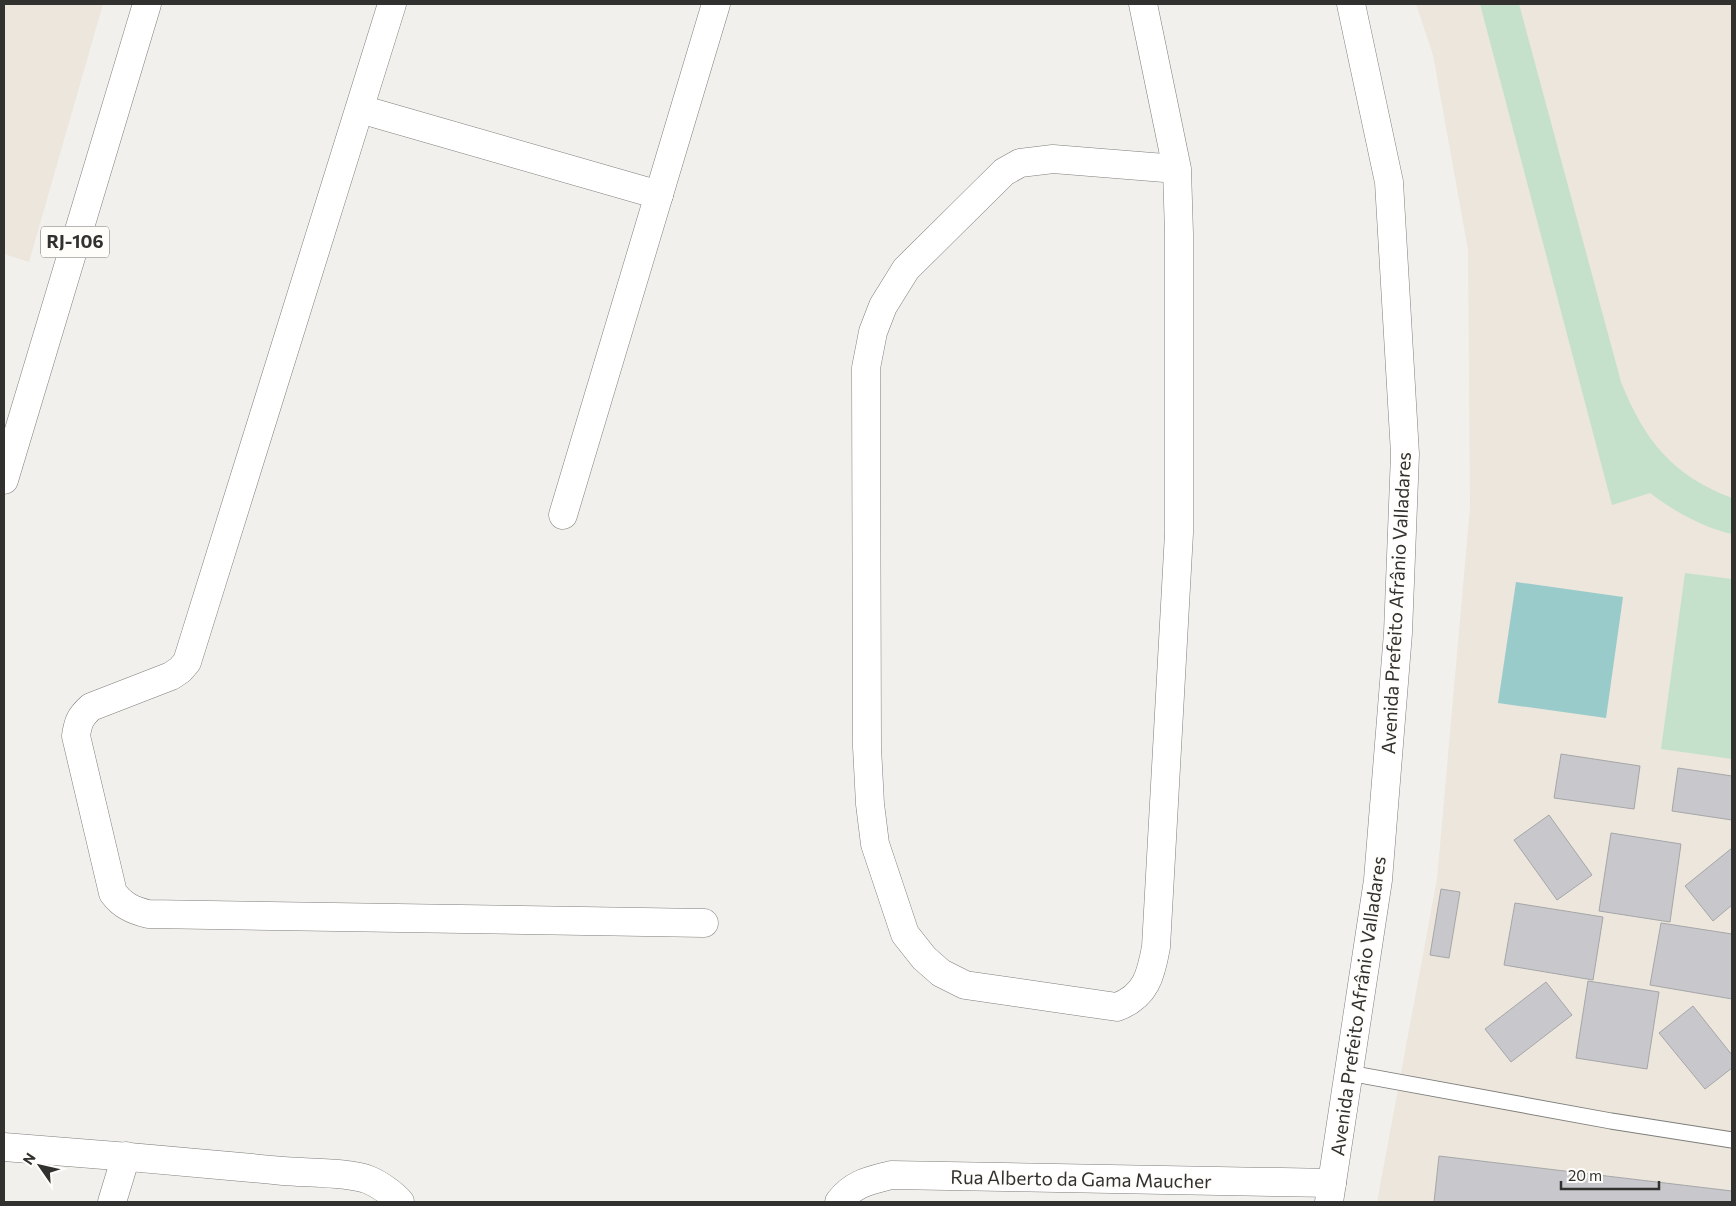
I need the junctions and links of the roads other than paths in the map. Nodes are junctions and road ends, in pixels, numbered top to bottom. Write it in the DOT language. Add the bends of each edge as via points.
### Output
graph roads {
  1 [pos="147,4"];
  2 [pos="392,4"];
  3 [pos="716,4"];
  4 [pos="1143,4"];
  5 [pos="1351,4"];
  6 [pos="360,109"];
  7 [pos="1177,169"];
  8 [pos="659,195"];
  9 [pos="9,444"];
  10 [pos="4,480"];
  11 [pos="563,515"];
  12 [pos="704,924"];
  13 [pos="1349,1073"];
  14 [pos="1732,1140"];
  15 [pos="4,1147"];
  16 [pos="126,1156"];
  17 [pos="1331,1193"];
  18 [pos="112,1202"];
  19 [pos="400,1202"];
  20 [pos="838,1202"];
  1 -- 9 [label="main road, RJ-106"];
  2 -- 6 [label="main road"];
  3 -- 8 [label="main road"];
  4 -- 7 [label="main road"];
  5 -- 13 [label="main road, Avenida Prefeito Afrânio Valladares" via="1389,182 1405,454 1398,634 1378,880"];
  6 -- 8 [label="main road"];
  6 -- 12 [label="main road" via="187,662 171,676 91,707 78,726 76,736 113,893 134,911 148,914"];
  7 -- 7 [label="main road" via="1180,533 1156,947 1151,972 1131,1002 1117,1007 965,985 941,973 924,958 906,934 875,844 867,747 866,368 872,332 883,306 906,269 1004,172 1020,163 1053,159"];
  8 -- 11 [label="main road"];
  9 -- 10 [label="main road, RJ-106"];
  13 -- 14 [label="lane"];
  13 -- 17 [label="main road, Avenida Prefeito Afrânio Valladares"];
  15 -- 16 [label="main road"];
  16 -- 18 [label="main road"];
  16 -- 19 [label="main road" via="341,1175 369,1180"];
  17 -- 20 [label="main road, Rua Alberto da Gama Maucher" via="891,1175 862,1182"];
}
